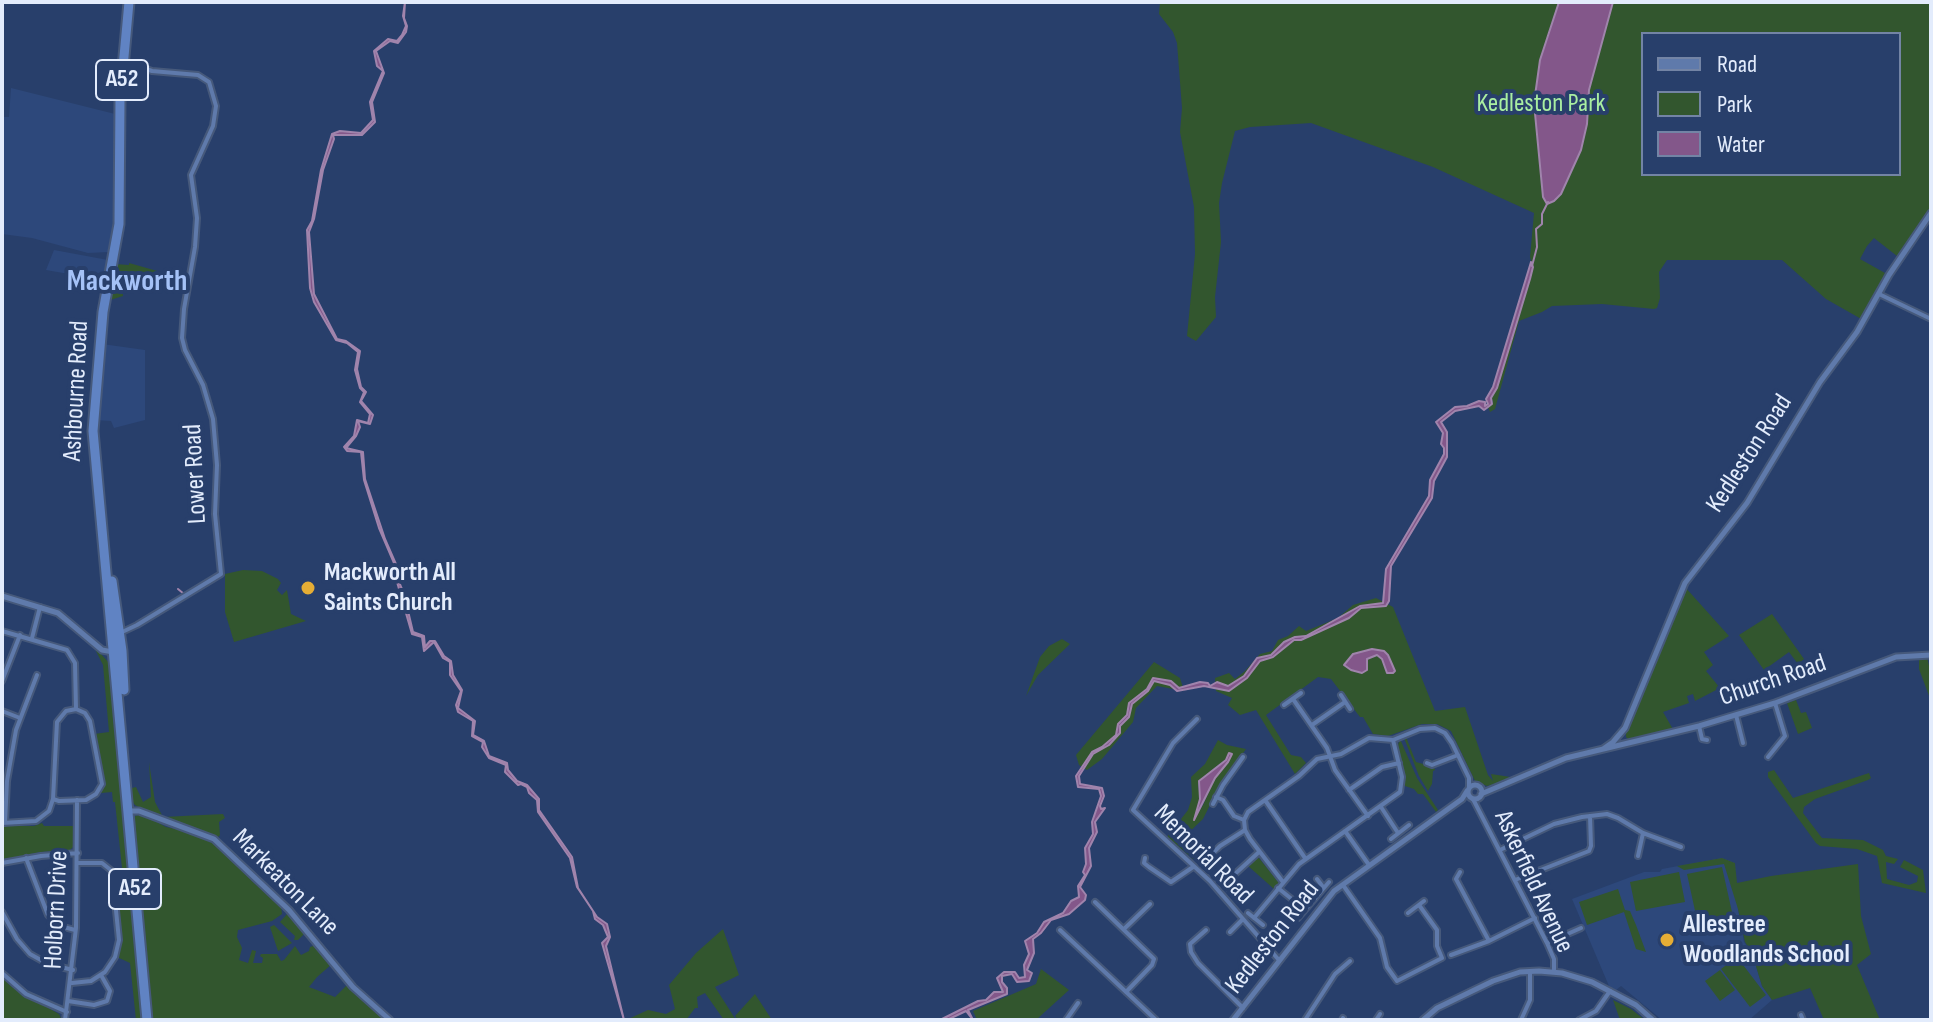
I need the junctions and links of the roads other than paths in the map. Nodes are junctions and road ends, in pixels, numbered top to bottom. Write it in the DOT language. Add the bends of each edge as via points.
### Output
graph roads {
  1 [pos="129,2"];
  2 [pos="122,65"];
  3 [pos="1931,213"];
  4 [pos="1879,294"];
  5 [pos="1931,319"];
  6 [pos="2,596"];
  7 [pos="40,607"];
  8 [pos="2,631"];
  9 [pos="20,635"];
  10 [pos="116,635"];
  11 [pos="32,638"];
  12 [pos="118,651"];
  13 [pos="1931,655"];
  14 [pos="37,675"];
  15 [pos="2,681"];
  16 [pos="1301,693"];
  17 [pos="1341,695"];
  18 [pos="1293,699"];
  19 [pos="1345,702"];
  20 [pos="1775,703"];
  21 [pos="1284,705"];
  22 [pos="76,709"];
  23 [pos="1350,709"];
  24 [pos="2,711"];
  25 [pos="1736,715"];
  26 [pos="20,718"];
  27 [pos="1197,719"];
  28 [pos="1312,725"];
  29 [pos="1699,726"];
  30 [pos="1625,728"];
  31 [pos="1620,735"];
  32 [pos="1393,740"];
  33 [pos="1707,740"];
  34 [pos="1743,743"];
  35 [pos="1624,745"];
  36 [pos="1603,749"];
  37 [pos="1458,755"];
  38 [pos="1330,756"];
  39 [pos="1243,757"];
  40 [pos="1768,757"];
  41 [pos="1399,763"];
  42 [pos="1427,763"];
  43 [pos="1239,764"];
  44 [pos="1244,768"];
  45 [pos="1349,790"];
  46 [pos="1475,792"];
  47 [pos="1216,797"];
  48 [pos="53,799"];
  49 [pos="77,800"];
  50 [pos="1265,800"];
  51 [pos="1213,804"];
  52 [pos="1381,807"];
  53 [pos="129,811"];
  54 [pos="1368,816"];
  55 [pos="1590,816"];
  56 [pos="1244,820"];
  57 [pos="3,823"];
  58 [pos="1409,825"];
  59 [pos="1245,830"];
  60 [pos="1345,831"];
  61 [pos="1398,833"];
  62 [pos="1643,833"];
  63 [pos="1391,839"];
  64 [pos="1681,847"];
  65 [pos="1500,850"];
  66 [pos="1259,852"];
  67 [pos="1640,852"];
  68 [pos="78,853"];
  69 [pos="26,858"];
  70 [pos="1305,858"];
  71 [pos="1143,862"];
  72 [pos="2,863"];
  73 [pos="78,863"];
  74 [pos="1194,866"];
  75 [pos="1369,866"];
  76 [pos="1208,867"];
  77 [pos="1460,872"];
  78 [pos="1219,879"];
  79 [pos="1317,879"];
  80 [pos="1515,880"];
  81 [pos="1283,882"];
  82 [pos="1329,882"];
  83 [pos="1224,884"];
  84 [pos="1343,885"];
  85 [pos="1323,887"];
  86 [pos="1278,888"];
  87 [pos="1229,889"];
  88 [pos="1424,901"];
  89 [pos="1095,902"];
  90 [pos="1150,904"];
  91 [pos="1419,905"];
  92 [pos="1304,909"];
  93 [pos="2,912"];
  94 [pos="1248,913"];
  95 [pos="1408,913"];
  96 [pos="1254,918"];
  97 [pos="1298,918"];
  98 [pos="1535,918"];
  99 [pos="1243,919"];
  100 [pos="1263,925"];
  101 [pos="1124,929"];
  102 [pos="76,930"];
  103 [pos="1060,930"];
  104 [pos="1206,930"];
  105 [pos="1579,930"];
  106 [pos="1230,932"];
  107 [pos="1489,941"];
  108 [pos="1547,943"];
  109 [pos="1263,944"];
  110 [pos="1451,955"];
  111 [pos="1252,958"];
  112 [pos="1278,959"];
  113 [pos="1350,961"];
  114 [pos="73,970"];
  115 [pos="1339,970"];
  116 [pos="1530,971"];
  117 [pos="1554,972"];
  118 [pos="2,973"];
  119 [pos="101,975"];
  120 [pos="1343,977"];
  121 [pos="71,983"];
  122 [pos="1610,991"];
  123 [pos="1126,992"];
  124 [pos="68,1001"];
  125 [pos="1074,1005"];
  126 [pos="1243,1008"];
  127 [pos="67,1012"];
  128 [pos="1380,1014"];
  129 [pos="65,1020"];
  130 [pos="147,1020"];
  131 [pos="390,1020"];
  132 [pos="1066,1020"];
  133 [pos="1156,1020"];
  134 [pos="1233,1020"];
  135 [pos="1305,1020"];
  136 [pos="1376,1020"];
  137 [pos="1423,1020"];
  138 [pos="1521,1020"];
  139 [pos="1579,1020"];
  140 [pos="1653,1020"];
  1 -- 2 [label="highway, Ashbourne Road / A52"];
  2 -- 10 [label="highway, Ashbourne Road / A52" via="119,224 106,287 93,431"];
  2 -- 10 [label="street, Lower Road" via="198,75 209,82 216,106 191,175 197,218 182,338 213,419 221,574"];
  3 -- 4 [label="street, Kedleston Road"];
  4 -- 5 [label="street"];
  4 -- 30 [label="street, Kedleston Road" via="1747,503 1685,583"];
  6 -- 7 [label="street"];
  7 -- 11 [label="street"];
  7 -- 12 [label="street" via="60,615 103,651"];
  8 -- 9 [label="street"];
  9 -- 11 [label="street"];
  9 -- 15 [label="street"];
  10 -- 12 [label="highway, Ashbourne Road / A52"];
  11 -- 22 [label="street" via="70,653"];
  12 -- 53 [label="highway, Ashbourne Road / A52"];
  13 -- 20 [label="street, Church Road" via="1896,657"];
  14 -- 26 [label="street"];
  16 -- 18 [label="street"];
  17 -- 19 [label="street"];
  18 -- 21 [label="street"];
  18 -- 28 [label="street"];
  19 -- 23 [label="street"];
  19 -- 28 [label="street"];
  20 -- 25 [label="street, Church Road"];
  20 -- 40 [label="street" via="1785,736"];
  22 -- 48 [label="street" via="57,722"];
  22 -- 49 [label="street" via="90,721 102,784 93,796"];
  24 -- 26 [label="street"];
  25 -- 29 [label="street, Church Road"];
  25 -- 34 [label="street"];
  26 -- 57 [label="street"];
  27 -- 74 [label="street, Memorial Road" via="1173,743 1133,808"];
  28 -- 38 [label="street"];
  29 -- 33 [label="street"];
  29 -- 35 [label="street, Church Road"];
  30 -- 31 [label="street, Kedleston Road"];
  30 -- 35 [label="street, Kedleston Road"];
  31 -- 35 [label="street"];
  31 -- 36 [label="street, Kedleston Road"];
  32 -- 37 [label="street" via="1435,728 1449,737"];
  32 -- 38 [label="street" via="1369,738"];
  32 -- 41 [label="street"];
  35 -- 36 [label="street, Kedleston Road"];
  36 -- 46 [label="street, Kedleston Road"];
  37 -- 42 [label="street" via="1436,766"];
  37 -- 46 [label="street, Askerfield Avenue"];
  38 -- 45 [label="street"];
  38 -- 50 [label="street" via="1312,762"];
  39 -- 43 [label="street"];
  41 -- 45 [label="street" via="1382,767"];
  41 -- 52 [label="street" via="1401,788"];
  43 -- 44 [label="street"];
  43 -- 47 [label="street"];
  45 -- 54 [label="street"];
  46 -- 65 [label="street, Askerfield Avenue"];
  46 -- 75 [label="street, Kedleston Road"];
  47 -- 51 [label="street"];
  47 -- 56 [label="street"];
  48 -- 49 [label="street"];
  48 -- 57 [label="street" via="40,820"];
  49 -- 68 [label="street, Holborn Drive"];
  50 -- 56 [label="street"];
  50 -- 70 [label="street"];
  52 -- 54 [label="street"];
  52 -- 61 [label="street"];
  53 -- 130 [label="highway, Ashbourne Road / A52"];
  53 -- 131 [label="street, Markeaton Lane" via="214,839 289,910 353,987"];
  54 -- 60 [label="street"];
  55 -- 62 [label="street" via="1615,816"];
  55 -- 65 [label="street" via="1554,824"];
  55 -- 80 [label="street" via="1589,851"];
  56 -- 59 [label="street"];
  58 -- 61 [label="street"];
  59 -- 66 [label="street"];
  59 -- 76 [label="street" via="1202,860"];
  60 -- 70 [label="street"];
  60 -- 75 [label="street"];
  61 -- 63 [label="street"];
  62 -- 64 [label="street"];
  62 -- 67 [label="street"];
  65 -- 80 [label="street, Askerfield Avenue"];
  66 -- 81 [label="street"];
  66 -- 83 [label="street"];
  68 -- 69 [label="street"];
  68 -- 73 [label="street, Holborn Drive"];
  69 -- 72 [label="street"];
  69 -- 102 [label="street" via="48,915 60,926"];
  70 -- 81 [label="street"];
  71 -- 74 [label="street" via="1171,882"];
  73 -- 102 [label="street, Holborn Drive"];
  73 -- 119 [label="street" via="104,864 114,876 118,947"];
  74 -- 99 [label="street, Memorial Road"];
  75 -- 84 [label="street, Kedleston Road"];
  77 -- 107 [label="street" via="1454,880"];
  78 -- 83 [label="street"];
  79 -- 85 [label="street"];
  80 -- 98 [label="street, Askerfield Avenue"];
  81 -- 86 [label="street"];
  82 -- 85 [label="street"];
  83 -- 87 [label="street"];
  84 -- 91 [label="street" via="1380,938 1396,981 1442,958 1437,930"];
  84 -- 112 [label="street, Kedleston Road"];
  85 -- 92 [label="street"];
  86 -- 92 [label="street"];
  86 -- 96 [label="street"];
  88 -- 91 [label="street"];
  89 -- 101 [label="street"];
  90 -- 101 [label="street"];
  91 -- 95 [label="street"];
  92 -- 97 [label="street"];
  93 -- 114 [label="street" via="30,954"];
  94 -- 96 [label="street"];
  96 -- 100 [label="street"];
  98 -- 107 [label="street"];
  98 -- 108 [label="street, Askerfield Avenue"];
  99 -- 106 [label="street"];
  99 -- 109 [label="street, Memorial Road"];
  101 -- 123 [label="street" via="1154,961"];
  102 -- 114 [label="street, Holborn Drive"];
  103 -- 123 [label="street"];
  104 -- 126 [label="street" via="1189,946"];
  105 -- 108 [label="street"];
  107 -- 110 [label="street"];
  108 -- 117 [label="street, Askerfield Avenue"];
  109 -- 111 [label="street"];
  109 -- 112 [label="street, Memorial Road"];
  112 -- 126 [label="street, Kedleston Road"];
  113 -- 115 [label="street"];
  114 -- 121 [label="street, Holborn Drive"];
  115 -- 120 [label="street"];
  115 -- 135 [label="street"];
  116 -- 117 [label="street"];
  116 -- 137 [label="street" via="1493,981"];
  116 -- 138 [label="street" via="1530,1000"];
  117 -- 122 [label="street"];
  118 -- 127 [label="street" via="26,994"];
  119 -- 121 [label="street"];
  119 -- 124 [label="street" via="110,991 107,1001"];
  121 -- 124 [label="street, Holborn Drive"];
  122 -- 139 [label="street" via="1596,1011"];
  122 -- 140 [label="street"];
  123 -- 133 [label="street"];
  124 -- 127 [label="street, Holborn Drive"];
  125 -- 132 [label="street"];
  126 -- 134 [label="street, Kedleston Road"];
  127 -- 129 [label="street, Holborn Drive"];
  128 -- 136 [label="street"];
}
